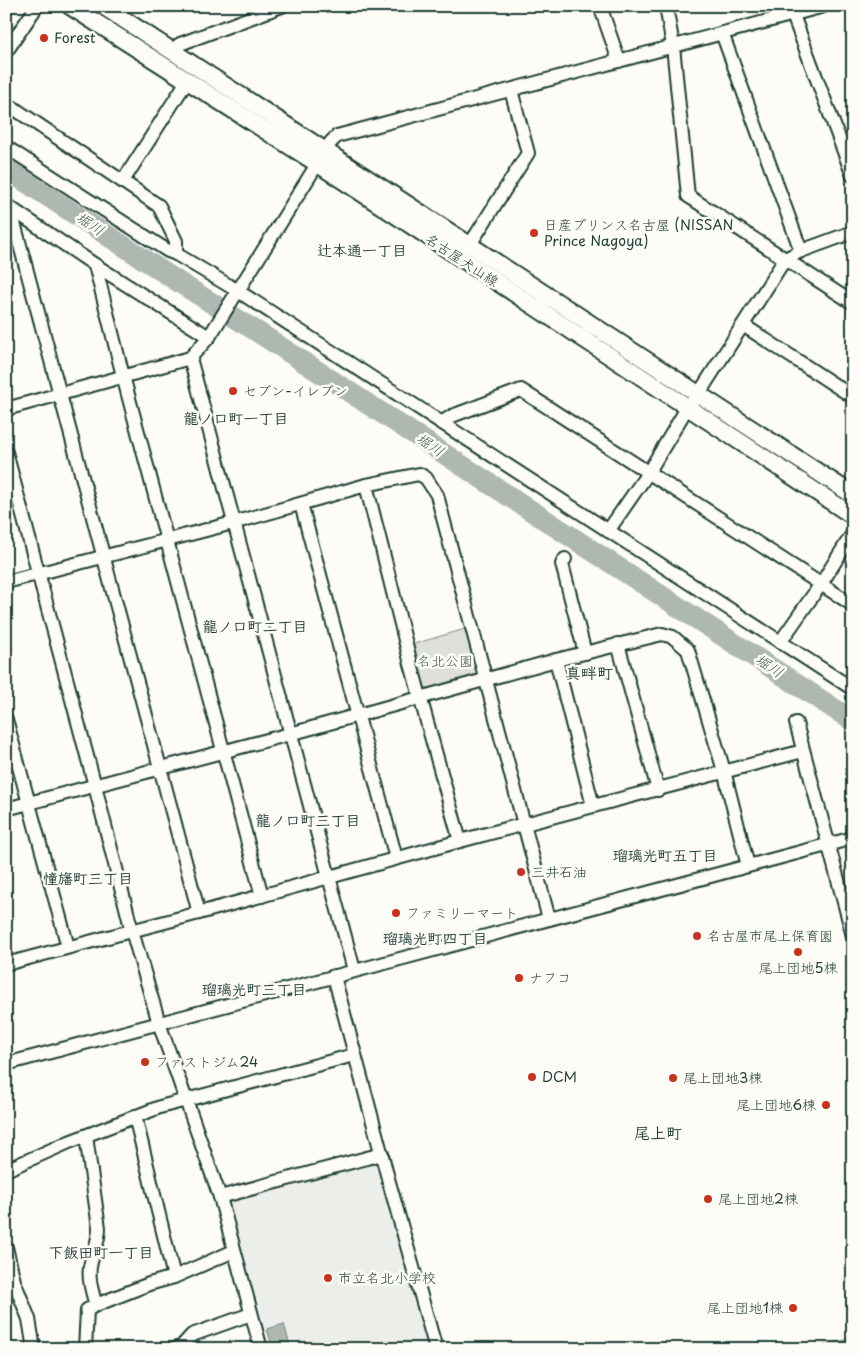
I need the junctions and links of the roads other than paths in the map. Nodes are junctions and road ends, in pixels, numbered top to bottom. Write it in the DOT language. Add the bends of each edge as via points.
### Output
graph roads {
  1 [pos="36,6"];
  2 [pos="70,6"];
  3 [pos="103,6"];
  4 [pos="282,6"];
  5 [pos="600,6"];
  6 [pos="666,6"];
  7 [pos="824,6"];
  8 [pos="791,10"];
  9 [pos="722,33"];
  10 [pos="673,46"];
  11 [pos="6,52"];
  12 [pos="171,52"];
  13 [pos="619,60"];
  14 [pos="187,81"];
  15 [pos="511,90"];
  16 [pos="6,103"];
  17 [pos="6,147"];
  18 [pos="322,157"];
  19 [pos="853,176"];
  20 [pos="123,181"];
  21 [pos="11,208"];
  22 [pos="853,232"];
  23 [pos="470,246"];
  24 [pos="801,251"];
  25 [pos="176,254"];
  26 [pos="785,260"];
  27 [pos="95,265"];
  28 [pos="235,296"];
  29 [pos="853,303"];
  30 [pos="743,325"];
  31 [pos="209,337"];
  32 [pos="190,358"];
  33 [pos="123,376"];
  34 [pos="60,394"];
  35 [pos="698,395"];
  36 [pos="853,397"];
  37 [pos="6,408"];
  38 [pos="687,408"];
  39 [pos="441,423"];
  40 [pos="6,452"];
  41 [pos="648,473"];
  42 [pos="366,485"];
  43 [pos="853,496"];
  44 [pos="301,504"];
  45 [pos="853,516"];
  46 [pos="233,522"];
  47 [pos="608,531"];
  48 [pos="853,532"];
  49 [pos="167,540"];
  50 [pos="104,557"];
  51 [pos="565,559"];
  52 [pos="39,574"];
  53 [pos="6,582"];
  54 [pos="821,584"];
  55 [pos="853,605"];
  56 [pos="781,641"];
  57 [pos="618,644"];
  58 [pos="585,653"];
  59 [pos="556,660"];
  60 [pos="486,680"];
  61 [pos="853,689"];
  62 [pos="420,697"];
  63 [pos="358,714"];
  64 [pos="6,719"];
  65 [pos="796,723"];
  66 [pos="290,734"];
  67 [pos="224,751"];
  68 [pos="803,751"];
  69 [pos="161,767"];
  70 [pos="724,772"];
  71 [pos="95,786"];
  72 [pos="658,790"];
  73 [pos="29,802"];
  74 [pos="593,806"];
  75 [pos="6,809"];
  76 [pos="523,825"];
  77 [pos="853,838"];
  78 [pos="460,841"];
  79 [pos="828,844"];
  80 [pos="396,858"];
  81 [pos="748,866"];
  82 [pos="328,878"];
  83 [pos="262,896"];
  84 [pos="199,913"];
  85 [pos="549,919"];
  86 [pos="132,931"];
  87 [pos="853,936"];
  88 [pos="68,947"];
  89 [pos="6,964"];
  90 [pos="354,970"];
  91 [pos="334,976"];
  92 [pos="159,1023"];
  93 [pos="354,1055"];
  94 [pos="6,1064"];
  95 [pos="186,1100"];
  96 [pos="135,1116"];
  97 [pos="86,1136"];
  98 [pos="382,1154"];
  99 [pos="6,1170"];
  100 [pos="220,1197"];
  101 [pos="6,1248"];
  102 [pos="234,1251"];
  103 [pos="174,1278"];
  104 [pos="96,1305"];
  105 [pos="251,1314"];
  106 [pos="34,1349"];
  107 [pos="85,1349"];
  108 [pos="174,1349"];
  109 [pos="261,1349"];
  110 [pos="436,1349"];
  1 -- 11 [label="street"];
  2 -- 14 [label="main road, 名古屋犬山線"];
  3 -- 12 [label="main road, 名古屋犬山線"];
  4 -- 12 [label="street" via="180,44"];
  5 -- 13 [label="street"];
  6 -- 10 [label="street"];
  7 -- 8 [label="street"];
  8 -- 9 [label="street"];
  8 -- 19 [label="street"];
  9 -- 10 [label="street"];
  9 -- 24 [label="street"];
  10 -- 13 [label="street"];
  10 -- 26 [label="street" via="688,196"];
  12 -- 18 [label="main road, 名古屋犬山線"];
  13 -- 15 [label="street"];
  14 -- 18 [label="main road, 名古屋犬山線"];
  14 -- 20 [label="street"];
  15 -- 18 [label="street" via="337,136"];
  15 -- 23 [label="street" via="528,153"];
  16 -- 20 [label="street"];
  17 -- 25 [label="street"];
  18 -- 23 [label="main road, 名古屋犬山線"];
  18 -- 28 [label="street"];
  18 -- 38 [label="main road, 名古屋犬山線"];
  20 -- 25 [label="street" via="160,206 176,241"];
  21 -- 27 [label="street"];
  21 -- 34 [label="street"];
  22 -- 24 [label="street"];
  23 -- 35 [label="main road, 名古屋犬山線"];
  24 -- 26 [label="street"];
  25 -- 28 [label="street"];
  26 -- 29 [label="street"];
  26 -- 30 [label="street"];
  27 -- 31 [label="street"];
  27 -- 33 [label="street"];
  28 -- 31 [label="street"];
  28 -- 39 [label="street"];
  30 -- 35 [label="street"];
  30 -- 36 [label="street"];
  31 -- 32 [label="street"];
  32 -- 33 [label="street"];
  32 -- 46 [label="street"];
  33 -- 34 [label="street"];
  33 -- 49 [label="street"];
  34 -- 37 [label="street"];
  34 -- 50 [label="street"];
  35 -- 38 [label="street"];
  35 -- 43 [label="main road, 名古屋犬山線"];
  38 -- 41 [label="street"];
  38 -- 45 [label="main road, 名古屋犬山線"];
  39 -- 41 [label="street" via="521,390"];
  39 -- 47 [label="street"];
  40 -- 52 [label="street"];
  41 -- 47 [label="street"];
  41 -- 54 [label="street"];
  42 -- 44 [label="street"];
  42 -- 60 [label="street" via="419,474 426,478 437,495"];
  42 -- 62 [label="street"];
  44 -- 46 [label="street"];
  44 -- 63 [label="street"];
  46 -- 49 [label="street"];
  46 -- 66 [label="street"];
  47 -- 56 [label="street"];
  48 -- 54 [label="street"];
  49 -- 50 [label="street"];
  49 -- 67 [label="street"];
  50 -- 52 [label="street"];
  50 -- 69 [label="street"];
  51 -- 58 [label="street" via="562,564"];
  52 -- 53 [label="street"];
  52 -- 71 [label="street"];
  54 -- 55 [label="street"];
  54 -- 56 [label="street"];
  56 -- 61 [label="street"];
  57 -- 58 [label="street"];
  57 -- 70 [label="street" via="662,634 688,650"];
  57 -- 72 [label="street"];
  58 -- 59 [label="street"];
  59 -- 60 [label="street"];
  59 -- 74 [label="street"];
  60 -- 62 [label="street"];
  60 -- 76 [label="street"];
  62 -- 63 [label="street"];
  62 -- 78 [label="street"];
  63 -- 66 [label="street"];
  63 -- 80 [label="street"];
  64 -- 73 [label="street"];
  65 -- 68 [label="street"];
  66 -- 67 [label="street"];
  66 -- 82 [label="street"];
  67 -- 69 [label="street"];
  67 -- 83 [label="street"];
  68 -- 70 [label="street"];
  68 -- 79 [label="street"];
  69 -- 71 [label="street"];
  69 -- 84 [label="street"];
  70 -- 72 [label="street"];
  70 -- 81 [label="street"];
  71 -- 73 [label="street"];
  71 -- 86 [label="street"];
  72 -- 74 [label="street"];
  73 -- 75 [label="street"];
  73 -- 88 [label="street"];
  74 -- 76 [label="street"];
  76 -- 78 [label="street"];
  76 -- 85 [label="street"];
  77 -- 79 [label="street"];
  78 -- 80 [label="street"];
  79 -- 81 [label="street"];
  79 -- 87 [label="street"];
  80 -- 82 [label="street"];
  81 -- 85 [label="street"];
  82 -- 83 [label="street"];
  82 -- 90 [label="street"];
  83 -- 84 [label="street"];
  84 -- 86 [label="street"];
  85 -- 90 [label="street"];
  86 -- 88 [label="street"];
  86 -- 92 [label="street"];
  88 -- 89 [label="street"];
  90 -- 91 [label="street"];
  91 -- 92 [label="street"];
  91 -- 93 [label="street"];
  92 -- 94 [label="street"];
  92 -- 95 [label="street"];
  93 -- 95 [label="street"];
  93 -- 98 [label="street"];
  95 -- 96 [label="street"];
  95 -- 100 [label="street"];
  96 -- 97 [label="street"];
  96 -- 103 [label="street"];
  97 -- 99 [label="street"];
  97 -- 104 [label="street" via="99,1228 99,1240 90,1264"];
  98 -- 100 [label="street"];
  98 -- 110 [label="street"];
  100 -- 102 [label="street"];
  101 -- 106 [label="street" via="14,1281 29,1319"];
  102 -- 103 [label="street"];
  102 -- 105 [label="street"];
  103 -- 104 [label="street"];
  104 -- 107 [label="street" via="87,1310"];
  105 -- 108 [label="street" via="192,1335 181,1347"];
  105 -- 109 [label="street"];
}
